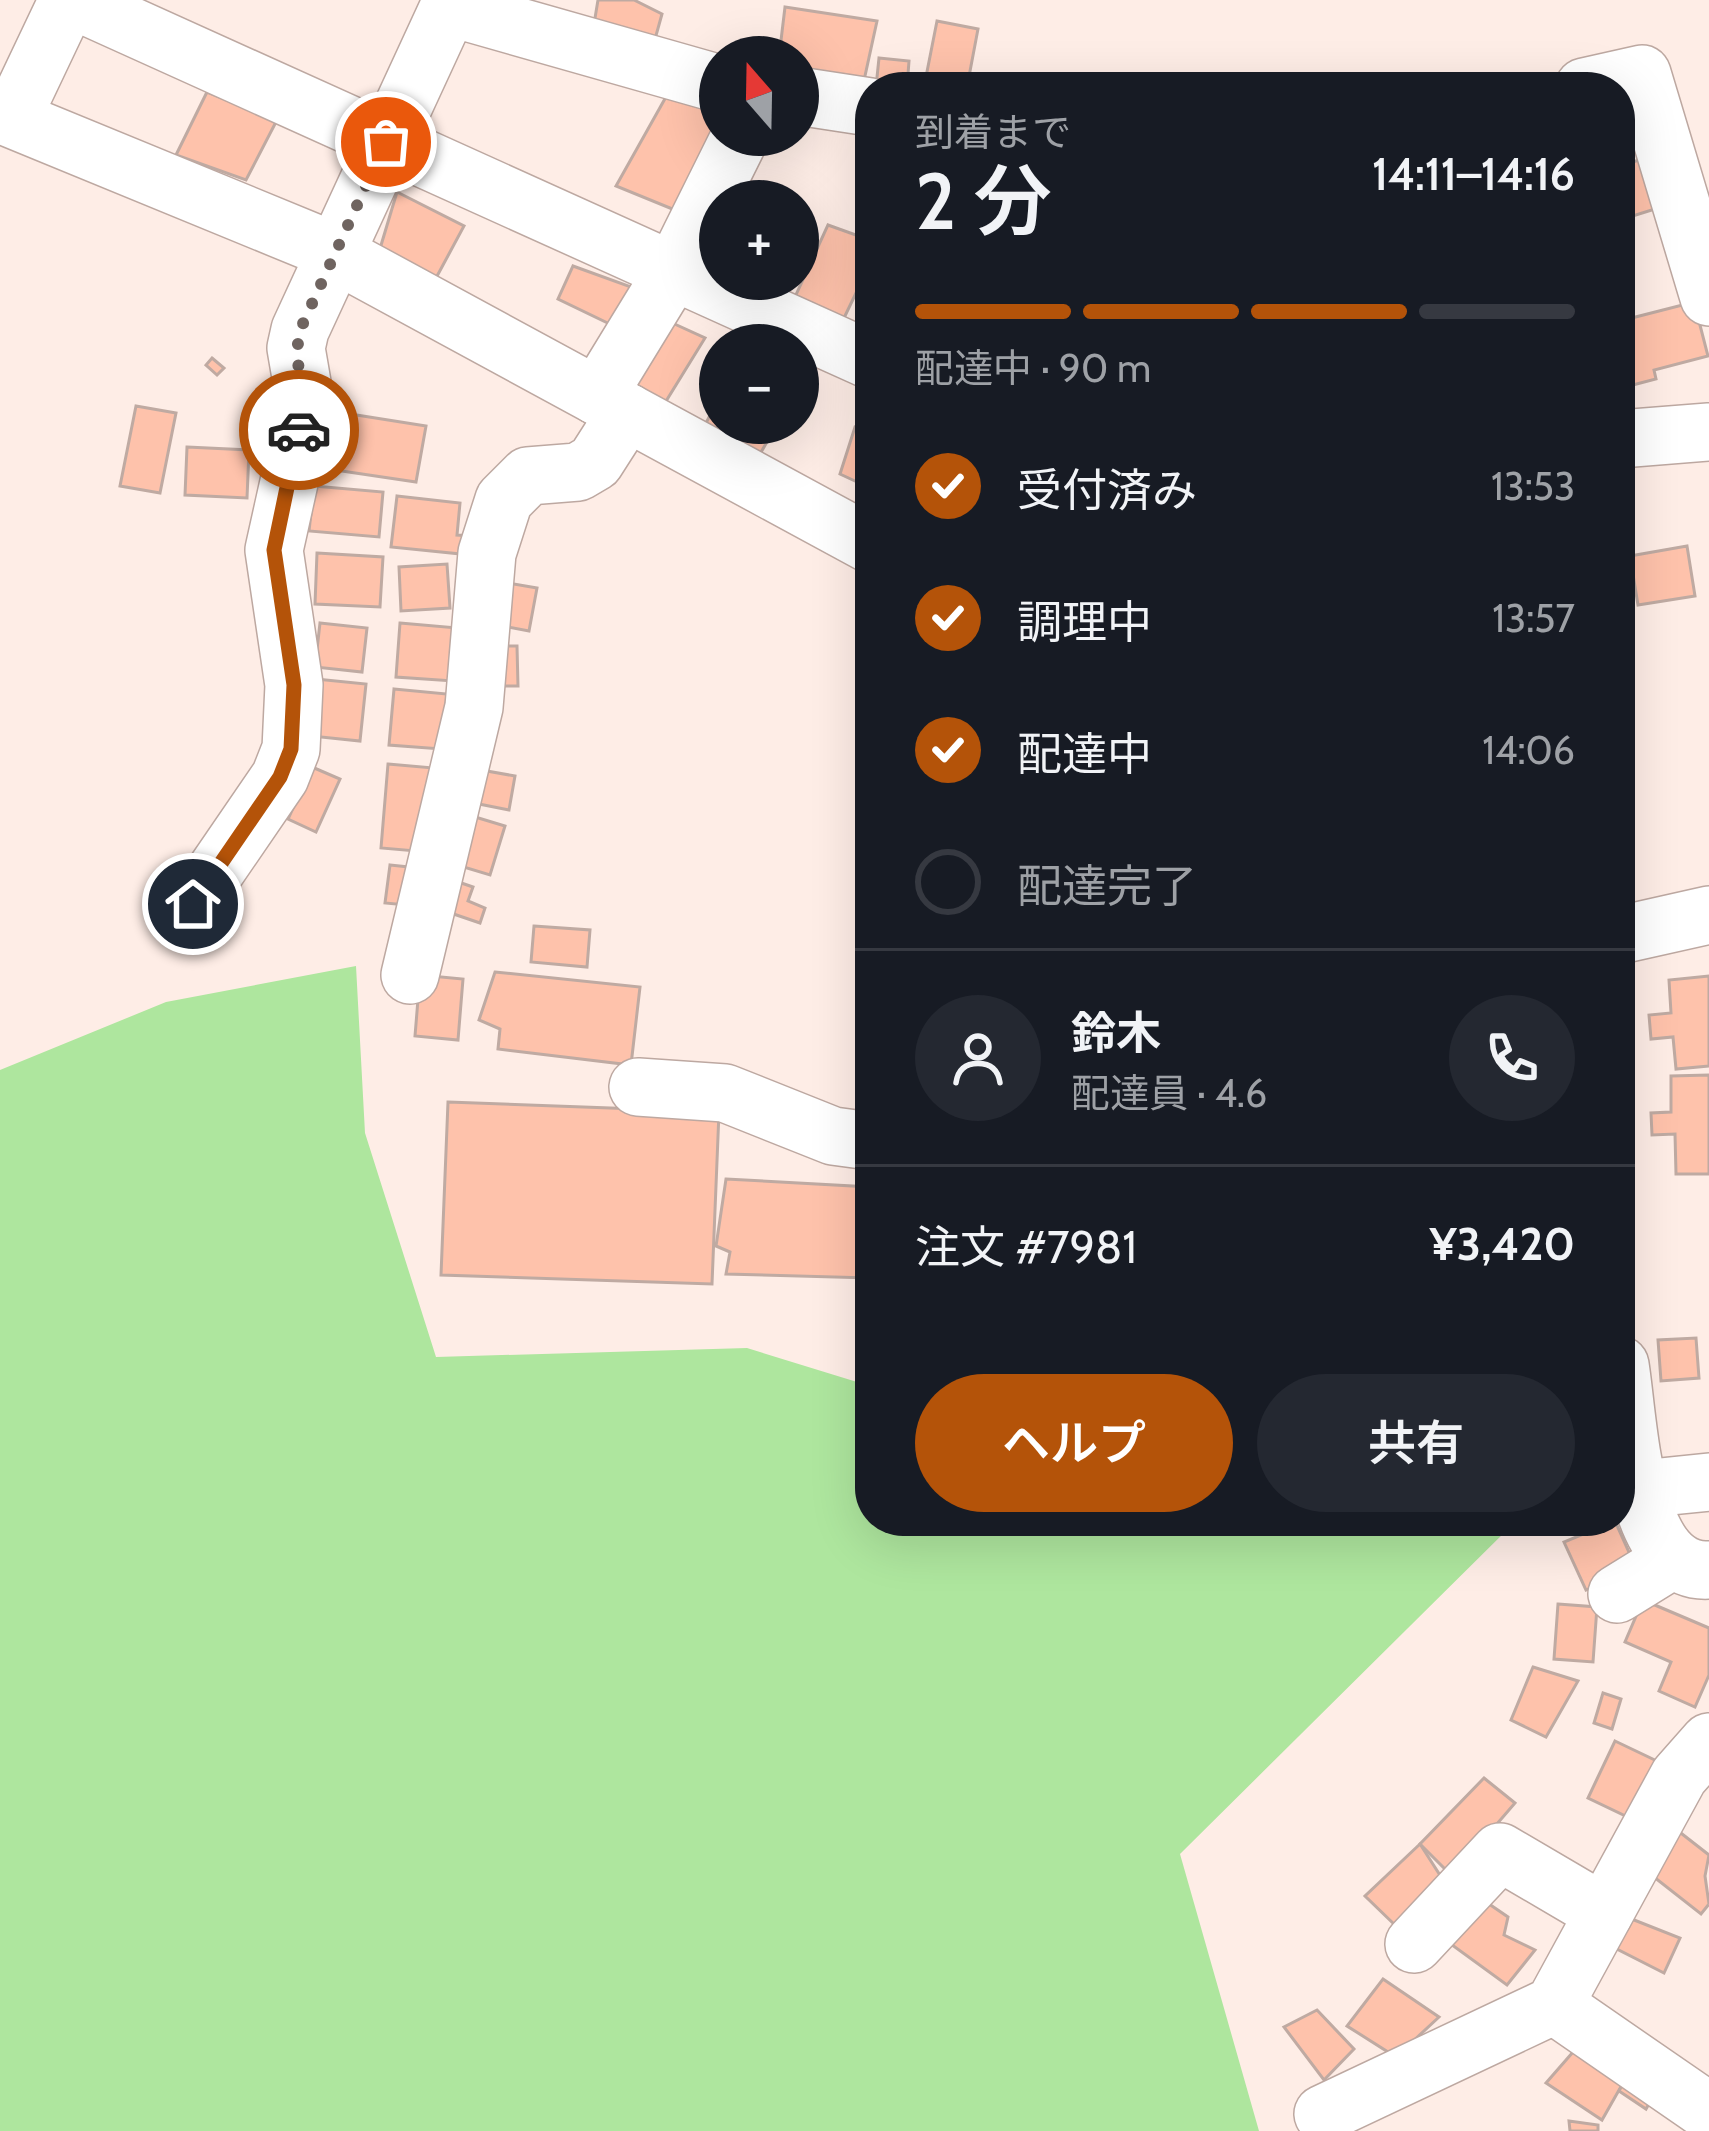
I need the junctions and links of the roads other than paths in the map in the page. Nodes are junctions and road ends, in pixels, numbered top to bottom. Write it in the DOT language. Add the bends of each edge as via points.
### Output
graph roads {
  1 [pos="70,0"];
  2 [pos="1635,76"];
  3 [pos="699,78"];
  4 [pos="819,100"];
  5 [pos="855,108"];
  6 [pos="6,116"];
  7 [pos="386,142"];
  8 [pos="731,156"];
  9 [pos="339,256"];
  10 [pos="674,270"];
  11 [pos="1709,297"];
  12 [pos="855,353"];
  13 [pos="612,404"];
  14 [pos="1709,432"];
  15 [pos="1635,438"];
  16 [pos="855,536"];
  17 [pos="193,904"];
  18 [pos="1709,915"];
  19 [pos="1635,932"];
  20 [pos="410,975"];
  21 [pos="638,1087"];
  22 [pos="855,1139"];
  23 [pos="1635,1454"];
  24 [pos="1709,1482"];
  25 [pos="1641,1489"];
  26 [pos="1690,1565"];
  27 [pos="1617,1594"];
  28 [pos="1708,1735"];
  29 [pos="1604,1913"];
  30 [pos="1414,1944"];
  31 [pos="1554,2005"];
  32 [pos="1323,2114"];
  33 [pos="1709,2114"];
  34 [pos="1673,2131"];
  1 -- 6 [label="street"];
  1 -- 7 [label="street"];
  2 -- 11 [label="street" via="1642,74"];
  3 -- 7 [label="street" via="449,7"];
  4 -- 5 [label="street"];
  6 -- 9 [label="street"];
  7 -- 9 [label="street"];
  7 -- 10 [label="street"];
  8 -- 10 [label="street"];
  9 -- 13 [label="street"];
  9 -- 17 [label="street" via="296,348 306,406 274,550 294,685 291,749"];
  10 -- 12 [label="street"];
  10 -- 13 [label="street"];
  13 -- 16 [label="street"];
  13 -- 20 [label="street" via="595,461 578,472 528,476 504,500 487,553 474,707"];
  14 -- 15 [label="street"];
  18 -- 19 [label="street"];
  21 -- 22 [label="street" via="725,1093"];
  23 -- 25 [label="street"];
  24 -- 25 [label="street"];
  25 -- 26 [label="street" via="1649,1531"];
  26 -- 27 [label="street"];
  28 -- 29 [label="street"];
  29 -- 30 [label="street" via="1500,1852"];
  29 -- 31 [label="street"];
  31 -- 32 [label="street"];
  31 -- 33 [label="street"];
  33 -- 34 [label="street"];
}
